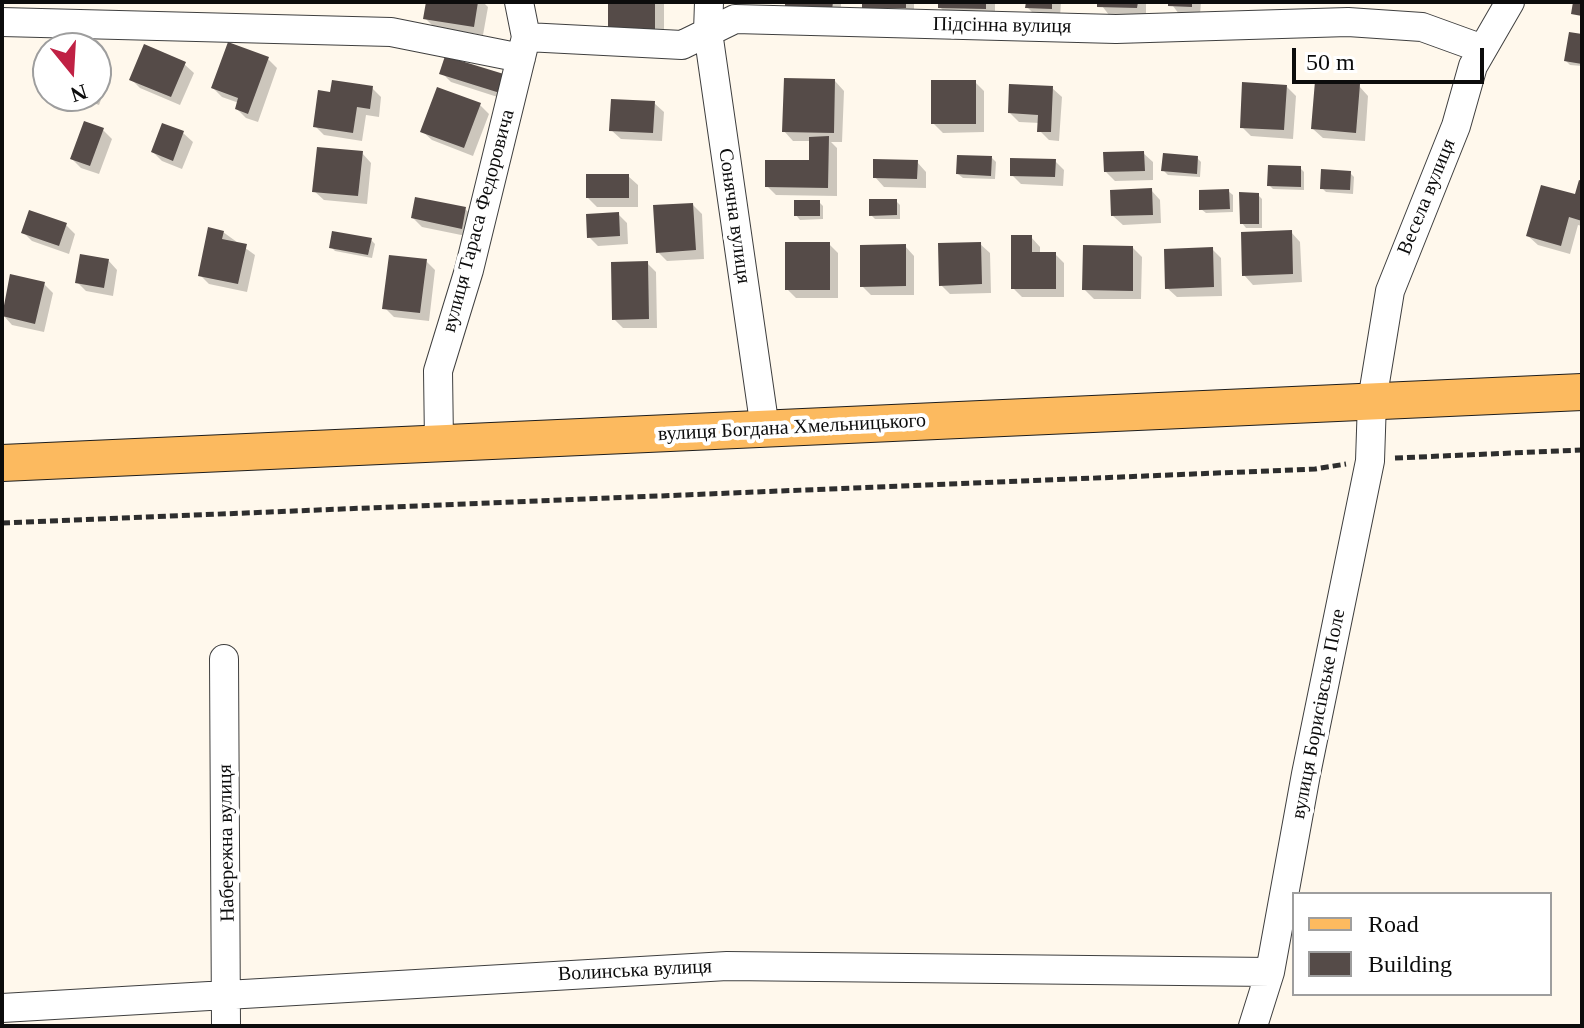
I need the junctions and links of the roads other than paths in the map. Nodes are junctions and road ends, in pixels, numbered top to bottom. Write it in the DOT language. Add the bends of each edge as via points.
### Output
graph roads {
  1 [pos="519,2"];
  2 [pos="709,2"];
  3 [pos="1510,2"];
  4 [pos="2,22"];
  5 [pos="708,32"];
  6 [pos="524,48"];
  7 [pos="1480,48"];
  8 [pos="1582,392"];
  9 [pos="1372,401"];
  10 [pos="765,429"];
  11 [pos="439,442"];
  12 [pos="2,463"];
  13 [pos="224,659"];
  14 [pos="1270,972"];
  15 [pos="229,994"];
  16 [pos="2,1008"];
  17 [pos="226,1026"];
  18 [pos="1253,1026"];
  1 -- 6 [label="street, вулиця Тараса Федоровича"];
  2 -- 5 [label="street, Сонячна вулиця"];
  3 -- 7 [label="street, Весела вулиця"];
  4 -- 6 [label="street, Підсінна вулиця" via="391,32"];
  5 -- 6 [label="street, Підсінна вулиця" via="682,45"];
  5 -- 7 [label="street, Підсінна вулиця" via="735,19 1116,29 1348,22 1422,27"];
  5 -- 10 [label="street, Сонячна вулиця"];
  6 -- 11 [label="street, вулиця Тараса Федоровича" via="438,371"];
  7 -- 9 [label="street, Весела вулиця" via="1456,126 1390,291"];
  8 -- 9 [label="main road, вулиця Богдана Хмельницького"];
  9 -- 10 [label="main road, вулиця Богдана Хмельницького"];
  9 -- 14 [label="street, вулиця Борисівське Поле" via="1370,461"];
  10 -- 11 [label="main road, вулиця Богдана Хмельницького"];
  11 -- 12 [label="main road, вулиця Богдана Хмельницького"];
  13 -- 15 [label="street, Набережна вулиця"];
  14 -- 15 [label="street, Волинська вулиця" via="727,966"];
  14 -- 18 [label="street, вулиця Борисівське Поле"];
  15 -- 16 [label="street, Волинська вулиця"];
  15 -- 17 [label="street, Набережна вулиця"];
}
